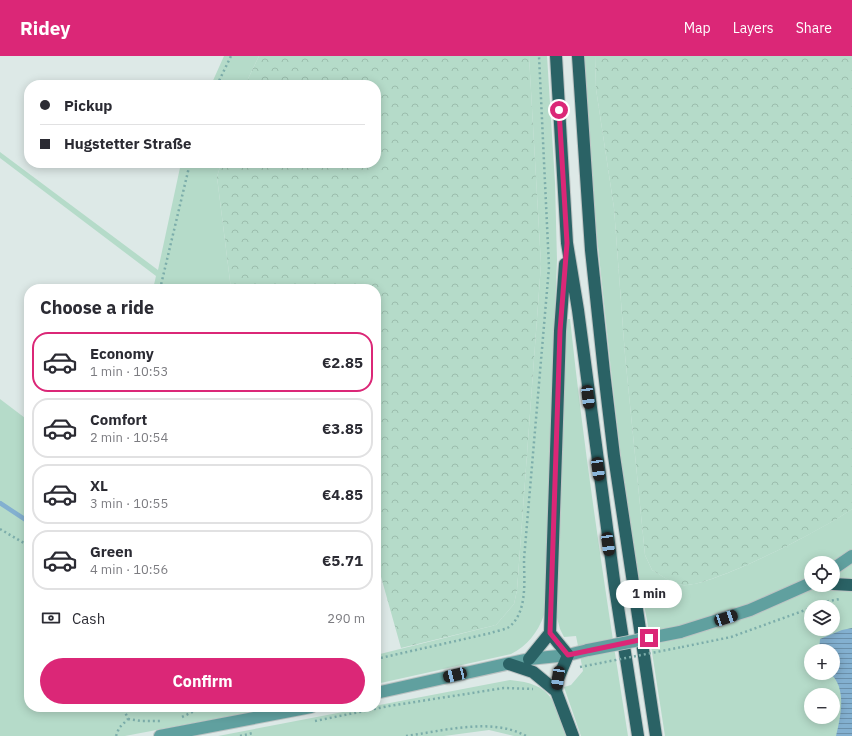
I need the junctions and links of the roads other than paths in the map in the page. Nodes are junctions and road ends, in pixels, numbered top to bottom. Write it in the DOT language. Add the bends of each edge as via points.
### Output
graph roads {
  1 [pos="556,56"];
  2 [pos="578,56"];
  3 [pos="567,243"];
  4 [pos="852,556"];
  5 [pos="840,564"];
  6 [pos="840,584"];
  7 [pos="852,585"];
  8 [pos="804,586"];
  9 [pos="550,633"];
  10 [pos="579,652"];
  11 [pos="529,659"];
  12 [pos="509,664"];
  13 [pos="554,684"];
  14 [pos="381,692"];
  15 [pos="285,712"];
  16 [pos="654,724"];
  17 [pos="160,736"];
  18 [pos="573,736"];
  19 [pos="638,736"];
  20 [pos="656,736"];
  21 [pos="661,736"];
  1 -- 3 [label="highway"];
  2 -- 16 [label="highway" via="591,250 604,372"];
  3 -- 9 [label="highway" via="560,331"];
  3 -- 19 [label="highway"];
  4 -- 5 [label="main road"];
  6 -- 7 [label="highway"];
  8 -- 10 [label="main road, bridge" via="750,610 680,632"];
  9 -- 10 [label="highway"];
  9 -- 11 [label="highway"];
  10 -- 11 [label="main road"];
  10 -- 13 [label="highway"];
  11 -- 12 [label="main road"];
  12 -- 13 [label="highway" via="533,672"];
  12 -- 14 [label="main road"];
  13 -- 18 [label="highway"];
  15 -- 17 [label="main road"];
  16 -- 20 [label="highway"];
  16 -- 21 [label="highway"];
}
